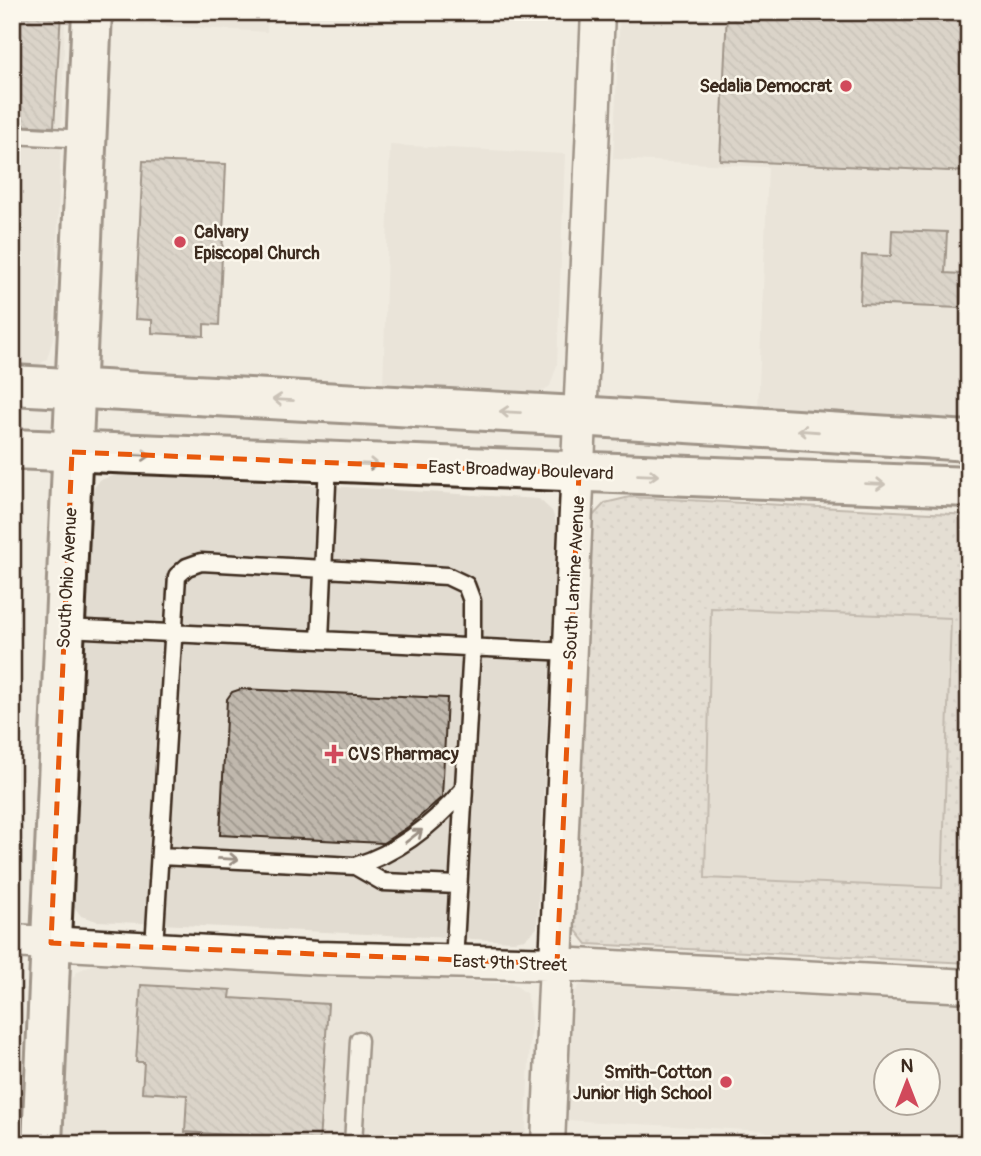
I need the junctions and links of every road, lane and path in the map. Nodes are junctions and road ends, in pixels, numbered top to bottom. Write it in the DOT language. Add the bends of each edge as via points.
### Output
graph roads {
  1 [pos="92,12"];
  2 [pos="598,12"];
  3 [pos="12,135"];
  4 [pos="86,139"];
  5 [pos="12,385"];
  6 [pos="75,388"];
  7 [pos="579,416"];
  8 [pos="969,441"];
  9 [pos="12,449"];
  10 [pos="72,452"];
  11 [pos="328,462"];
  12 [pos="579,473"];
  13 [pos="969,487"];
  14 [pos="323,569"];
  15 [pos="65,628"];
  16 [pos="174,633"];
  17 [pos="320,640"];
  18 [pos="472,647"];
  19 [pos="571,652"];
  20 [pos="463,790"];
  21 [pos="160,856"];
  22 [pos="355,866"];
  23 [pos="458,886"];
  24 [pos="12,941"];
  25 [pos="51,943"];
  26 [pos="154,947"];
  27 [pos="454,961"];
  28 [pos="557,964"];
  29 [pos="969,986"];
  30 [pos="359,1040"];
  31 [pos="42,1144"];
  32 [pos="353,1144"];
  33 [pos="548,1144"];
  1 -- 4 [label="main road, South Ohio Avenue"];
  2 -- 7 [label="street, South Lamine Avenue"];
  3 -- 4 [label="lane"];
  4 -- 6 [label="main road, South Ohio Avenue"];
  5 -- 6 [label="main road"];
  7 -- 6 [label="main road, one-way"];
  6 -- 10 [label="main road, South Ohio Avenue"];
  8 -- 7 [label="main road, one-way"];
  7 -- 12 [label="street, South Lamine Avenue"];
  9 -- 10 [label="main road, East Broadway Boulevard"];
  10 -- 11 [label="main road, East Broadway Boulevard, one-way"];
  10 -- 15 [label="main road, South Ohio Avenue"];
  11 -- 12 [label="main road, East Broadway Boulevard, one-way"];
  11 -- 14 [label="lane"];
  12 -- 13 [label="main road, East Broadway Boulevard, one-way"];
  12 -- 19 [label="street, South Lamine Avenue"];
  14 -- 16 [label="lane" via="201,562 187,567 177,576"];
  14 -- 17 [label="lane"];
  14 -- 18 [label="lane" via="447,576 466,585 472,601"];
  15 -- 16 [label="lane"];
  15 -- 25 [label="main road, South Ohio Avenue"];
  16 -- 17 [label="lane"];
  16 -- 21 [label="lane"];
  17 -- 18 [label="lane"];
  18 -- 19 [label="lane"];
  18 -- 20 [label="lane"];
  19 -- 28 [label="street, South Lamine Avenue"];
  22 -- 20 [label="lane, one-way" via="383,858 404,844"];
  20 -- 23 [label="lane"];
  21 -- 22 [label="lane, one-way"];
  21 -- 26 [label="lane"];
  22 -- 23 [label="lane" via="383,882"];
  23 -- 27 [label="lane"];
  24 -- 25 [label="street, East 9th Street"];
  25 -- 26 [label="street, East 9th Street"];
  25 -- 31 [label="main road, South Ohio Avenue"];
  26 -- 27 [label="street, East 9th Street"];
  27 -- 28 [label="street, East 9th Street"];
  28 -- 29 [label="street, East 9th Street"];
  28 -- 33 [label="street, South Lamine Avenue"];
  30 -- 32 [label="lane"];
}
